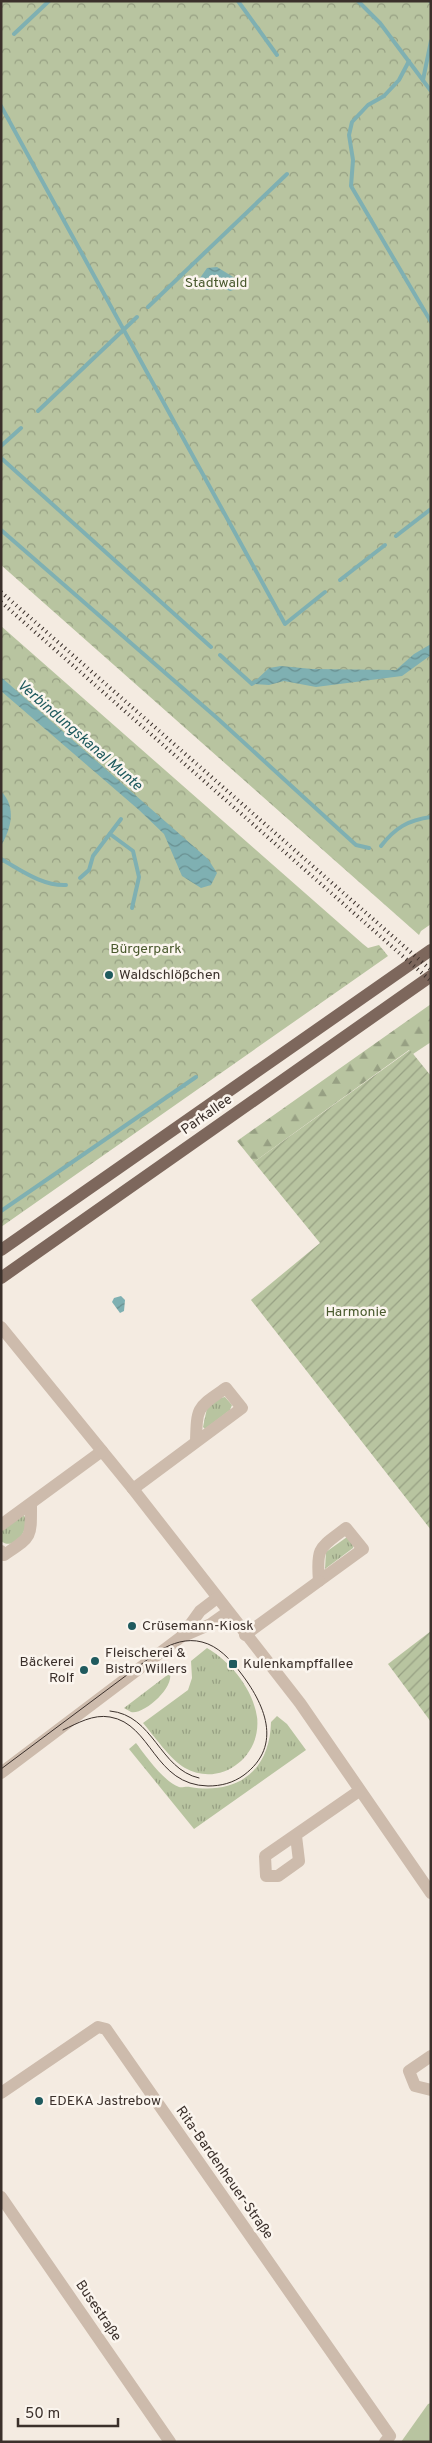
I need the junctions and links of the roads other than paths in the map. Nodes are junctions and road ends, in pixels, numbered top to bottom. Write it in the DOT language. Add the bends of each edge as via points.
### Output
graph roads {
  1 [pos="431,950"];
  2 [pos="431,976"];
  3 [pos="1,1250"];
  4 [pos="1,1278"];
  5 [pos="1,1327"];
  6 [pos="196,1441"];
  7 [pos="102,1451"];
  8 [pos="133,1489"];
  9 [pos="31,1505"];
  10 [pos="1,1525"];
  11 [pos="1,1551"];
  12 [pos="319,1581"];
  13 [pos="217,1598"];
  14 [pos="228,1612"];
  15 [pos="246,1635"];
  16 [pos="181,1637"];
  17 [pos="1,1773"];
  18 [pos="359,1791"];
  19 [pos="296,1836"];
  20 [pos="431,1893"];
  21 [pos="431,2056"];
  22 [pos="431,2090"];
  23 [pos="1,2093"];
  24 [pos="2,2201"];
  25 [pos="387,2439"];
  26 [pos="170,2442"];
  1 -- 3 [label="main road, Parkallee"];
  2 -- 4 [label="main road, Parkallee"];
  5 -- 7 [label="street"];
  6 -- 8 [label="street"];
  7 -- 8 [label="street"];
  7 -- 9 [label="street"];
  8 -- 13 [label="street"];
  9 -- 10 [label="street"];
  9 -- 11 [label="street" via="28,1539 4,1555"];
  12 -- 15 [label="street"];
  13 -- 14 [label="street"];
  13 -- 16 [label="street" via="200,1611"];
  14 -- 15 [label="street"];
  14 -- 16 [label="street" via="211,1624"];
  15 -- 18 [label="street" via="300,1703"];
  16 -- 17 [label="street"];
  18 -- 19 [label="street"];
  18 -- 20 [label="street"];
  21 -- 22 [label="street" via="409,2071 415,2086"];
  23 -- 25 [label="street, Rita-Bardenheuer-Straße" via="98,2027 106,2030"];
  24 -- 26 [label="street, Busestraße"];
}
